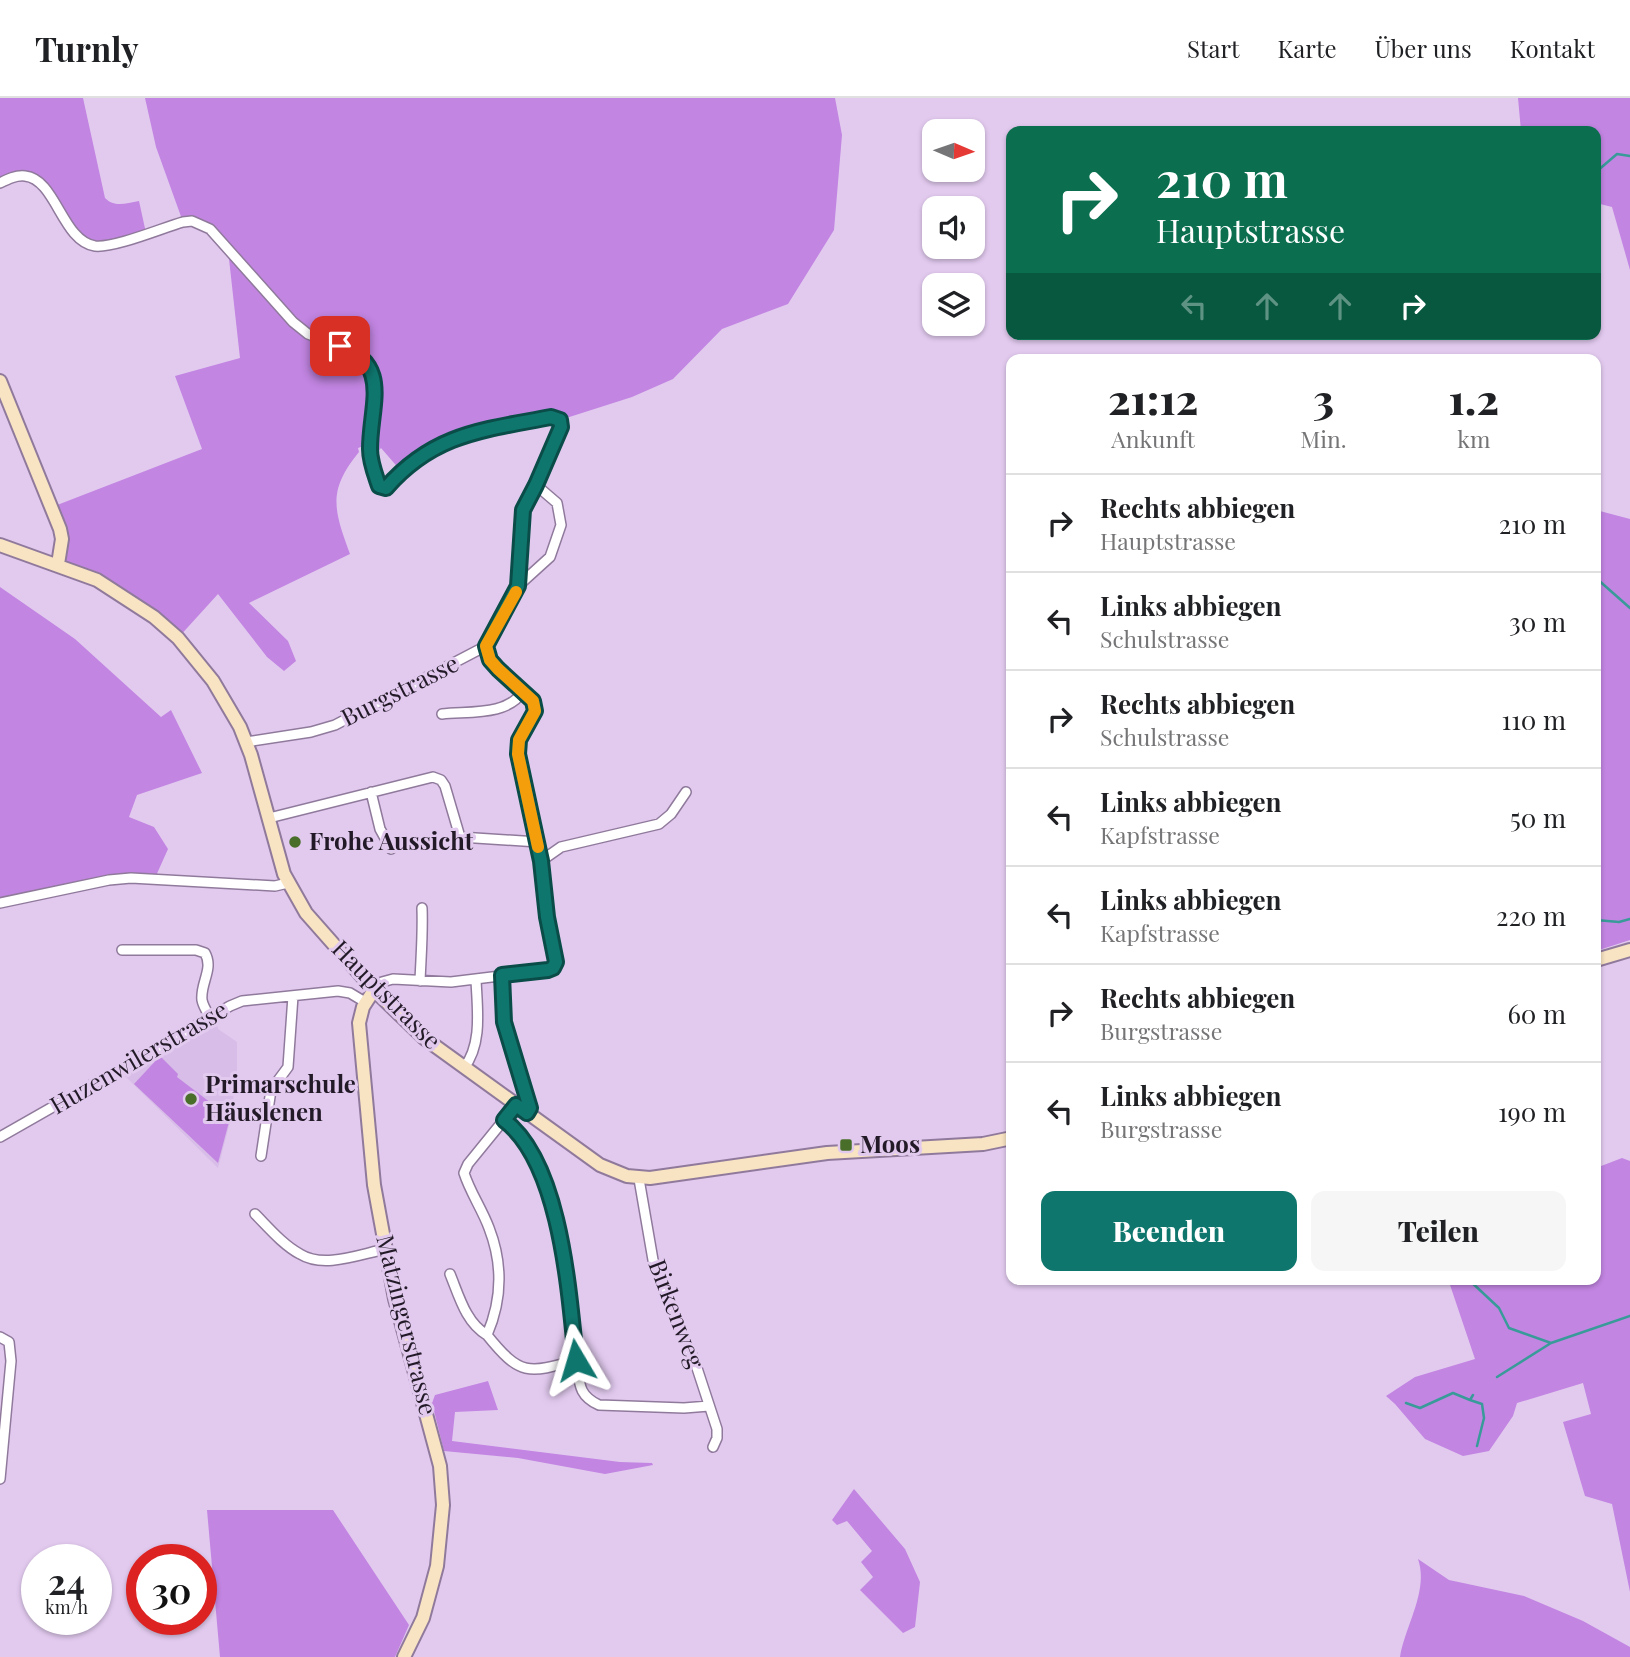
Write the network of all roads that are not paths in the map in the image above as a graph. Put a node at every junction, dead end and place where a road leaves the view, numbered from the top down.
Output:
1 (0, 183) edge
2 (0, 381) edge
3 (536, 485) junction
4 (0, 545) edge
5 (58, 564) junction
6 (518, 586) junction
7 (486, 646) junction
8 (523, 691) junction
9 (442, 714) dead end
10 (246, 742) junction
11 (371, 792) junction
12 (686, 792) dead end
13 (269, 818) junction
14 (538, 842) junction
15 (391, 849) dead end
16 (541, 861) junction
17 (288, 883) junction
18 (0, 903) edge
19 (422, 908) dead end
20 (122, 950) dead end
21 (1630, 950) edge
22 (1601, 959) edge
23 (502, 975) junction
24 (476, 979) junction
25 (420, 981) junction
26 (374, 990) junction
27 (293, 996) junction
28 (365, 1002) junction
29 (210, 1017) junction
30 (464, 1068) junction
31 (516, 1105) junction
32 (527, 1113) junction
33 (504, 1120) junction
34 (0, 1137) edge
35 (1006, 1139) edge
36 (261, 1156) dead end
37 (639, 1179) junction
38 (255, 1214) dead end
39 (386, 1249) junction
40 (450, 1274) dead end
41 (487, 1335) junction
42 (0, 1337) edge
43 (576, 1360) junction
44 (709, 1406) junction
45 (713, 1447) dead end
46 (0, 1479) edge
47 (404, 1657) edge

1 - 3 street, Burgstrasse
2 - 5 street
3 - 6 street, Burgstrasse
3 - 6 street
4 - 5 street, Hauptstrasse
5 - 10 street, Hauptstrasse
6 - 7 street, Burgstrasse
7 - 8 street
7 - 10 street, Burgstrasse
8 - 9 street
8 - 14 street
10 - 13 street, Hauptstrasse
11 - 13 street
11 - 14 street
11 - 15 street
12 - 16 street
13 - 17 street, Hauptstrasse
14 - 16 street
16 - 23 street
17 - 18 street
17 - 26 street, Hauptstrasse
19 - 25 street
20 - 29 street
21 - 22 street
23 - 24 street
23 - 32 street
24 - 25 street
24 - 30 street
25 - 26 street
26 - 28 street, Matzingerstrasse
26 - 30 street, Hauptstrasse
27 - 28 street, Huzenwilerstrasse
27 - 29 street, Huzenwilerstrasse
27 - 36 street
28 - 39 street, Matzingerstrasse
29 - 34 street, Huzenwilerstrasse
30 - 31 street, Hauptstrasse
31 - 32 street, Hauptstrasse
31 - 33 street
32 - 37 street, Hauptstrasse
33 - 41 street
33 - 43 street
35 - 37 street, Hauptstrasse
37 - 44 street, Birkenweg
38 - 39 street
39 - 47 street, Matzingerstrasse
40 - 41 street
41 - 43 street
42 - 46 street
43 - 44 street
44 - 45 street, Birkenweg

